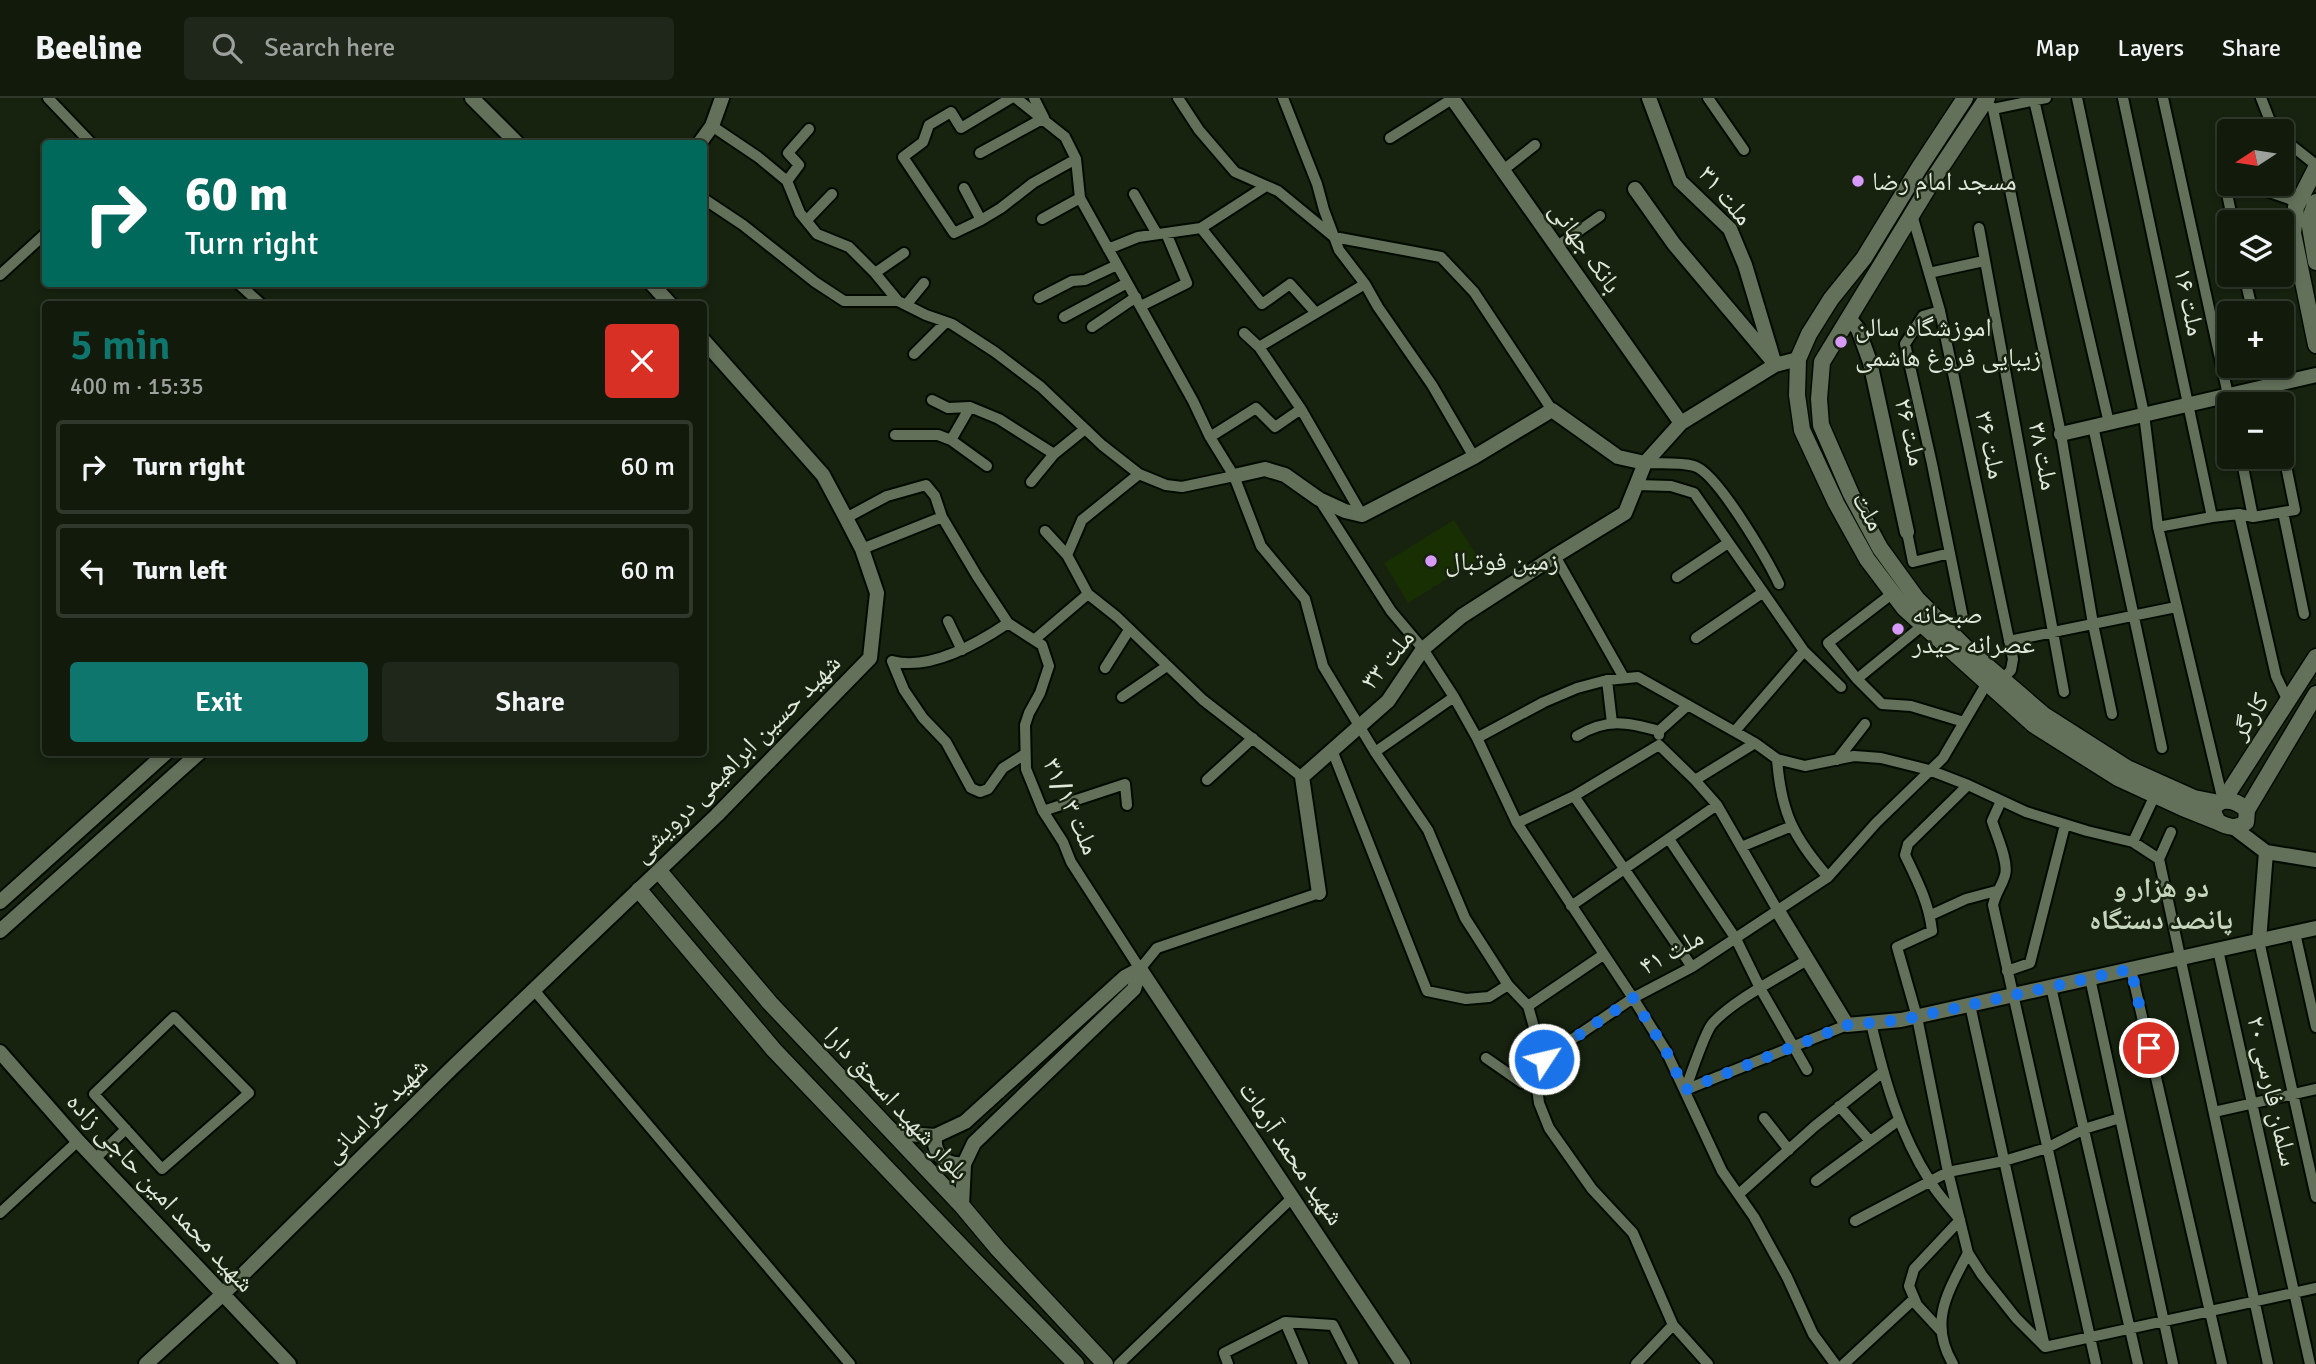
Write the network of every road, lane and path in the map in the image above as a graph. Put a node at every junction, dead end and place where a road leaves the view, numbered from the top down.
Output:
1 (48, 98) edge
2 (472, 98) edge
3 (722, 98) edge
4 (1011, 98) edge
5 (1016, 98) edge
6 (1034, 98) edge
7 (1178, 98) edge
8 (1283, 98) edge
9 (1452, 98) edge
10 (1649, 98) edge
11 (1708, 98) edge
12 (1965, 98) edge
13 (2046, 98) edge
14 (2077, 98) edge
15 (2123, 98) edge
16 (2163, 98) edge
17 (2261, 98) edge
18 (2034, 100) junction
19 (1986, 102) edge
20 (1044, 118) junction
21 (2269, 119) edge
22 (712, 126) junction
23 (809, 129) dead end
24 (1390, 138) dead end
25 (88, 140) edge
26 (513, 140) edge
27 (702, 140) edge
28 (1535, 145) dead end
29 (1744, 150) dead end
30 (2294, 151) edge
31 (980, 153) dead end
32 (1076, 159) junction
33 (1502, 171) junction
34 (2314, 173) edge
35 (787, 181) junction
36 (1266, 186) junction
37 (964, 188) dead end
38 (1635, 190) dead end
39 (832, 194) dead end
40 (1134, 194) dead end
41 (1080, 198) junction
42 (707, 201) edge
43 (2298, 202) junction
44 (2316, 202) edge
45 (2230, 210) edge
46 (1912, 215) junction
47 (1600, 216) dead end
48 (1042, 219) dead end
49 (807, 220) junction
50 (981, 220) junction
51 (1201, 228) junction
52 (1979, 228) dead end
53 (1162, 234) junction
54 (42, 237) edge
55 (1334, 237) junction
56 (1556, 247) junction
57 (1108, 249) junction
58 (904, 253) dead end
59 (1864, 258) junction
60 (1984, 261) junction
61 (2316, 262) edge
62 (1117, 265) junction
63 (1879, 270) junction
64 (875, 273) junction
65 (1929, 273) junction
66 (0, 275) edge
67 (925, 283) dead end
68 (1127, 283) junction
69 (1365, 284) junction
70 (242, 287) edge
71 (655, 287) edge
72 (1039, 298) dead end
73 (258, 301) edge
74 (667, 301) edge
75 (1138, 302) junction
76 (902, 303) junction
77 (1940, 311) junction
78 (1316, 313) junction
79 (1064, 317) dead end
80 (1849, 318) junction
81 (947, 322) junction
82 (1092, 327) dead end
83 (1244, 333) dead end
84 (707, 344) edge
85 (2316, 345) edge
86 (1259, 347) junction
87 (914, 354) dead end
88 (1798, 359) junction
89 (1775, 365) junction
90 (2316, 375) edge
91 (2267, 378) edge
92 (2269, 386) junction
93 (2227, 392) edge
94 (2252, 392) edge
95 (2270, 392) edge
96 (932, 400) dead end
97 (2217, 401) edge
98 (2189, 404) junction
99 (970, 407) junction
100 (1300, 409) junction
101 (1552, 410) junction
102 (2144, 414) junction
103 (2109, 423) junction
104 (1681, 424) junction
105 (2093, 426) junction
106 (1085, 429) junction
107 (2062, 434) junction
108 (895, 435) dead end
109 (1210, 436) junction
110 (951, 440) junction
111 (1054, 454) junction
112 (1474, 457) junction
113 (1645, 463) junction
114 (987, 466) dead end
115 (2243, 469) edge
116 (2287, 469) edge
117 (1139, 474) junction
118 (1234, 476) junction
119 (1031, 482) dead end
120 (1637, 485) junction
121 (1319, 499) junction
122 (2283, 512) junction
123 (2239, 514) junction
124 (1362, 515) junction
125 (942, 517) junction
126 (2212, 517) junction
127 (2253, 517) junction
128 (846, 518) junction
129 (2158, 527) junction
130 (1045, 531) dead end
131 (1907, 532) joint
132 (1728, 544) junction
133 (862, 549) junction
134 (1950, 553) junction
135 (1067, 555) junction
136 (1555, 556) junction
137 (1677, 577) dead end
138 (1779, 584) dead end
139 (1762, 593) junction
140 (1893, 593) junction
141 (1088, 594) junction
142 (2176, 607) junction
143 (2304, 614) dead end
144 (2134, 617) junction
145 (1963, 618) dead end
146 (948, 621) dead end
147 (1008, 623) junction
148 (2093, 624) junction
149 (1923, 625) junction
150 (1129, 630) junction
151 (2053, 630) junction
152 (1696, 638) dead end
153 (1034, 640) junction
154 (2009, 640) junction
155 (1423, 649) junction
156 (962, 650) junction
157 (1804, 651) junction
158 (2316, 656) edge
159 (1167, 666) junction
160 (1105, 668) dead end
161 (1623, 678) junction
162 (1857, 679) junction
163 (1607, 680) junction
164 (1995, 681) junction
165 (1841, 687) dead end
166 (2064, 692) dead end
167 (2316, 694) edge
168 (1454, 696) junction
169 (1122, 697) dead end
170 (2288, 701) junction
171 (1688, 705) junction
172 (2112, 714) dead end
173 (1964, 722) junction
174 (1612, 723) junction
175 (1865, 724) dead end
176 (1360, 726) junction
177 (1659, 731) junction
178 (1735, 731) junction
179 (1577, 737) dead end
180 (1253, 738) junction
181 (1477, 738) junction
182 (1755, 743) junction
183 (1659, 745) junction
184 (2162, 748) dead end
185 (1332, 750) junction
186 (1375, 752) junction
187 (1026, 754) junction
188 (163, 756) edge
189 (196, 756) edge
190 (1777, 759) junction
191 (1837, 760) junction
192 (1929, 770) junction
193 (1302, 777) junction
194 (1207, 780) dead end
195 (1695, 780) junction
196 (1968, 785) junction
197 (2155, 795) junction
198 (1574, 796) junction
199 (2001, 801) junction
200 (2220, 802) junction
201 (1717, 805) junction
202 (1127, 806) dead end
203 (2247, 810) junction
204 (1044, 811) junction
205 (1517, 823) junction
206 (2226, 824) junction
207 (2065, 825) junction
208 (1792, 826) junction
209 (2171, 832) dead end
210 (1669, 839) junction
211 (2133, 842) junction
212 (1741, 847) junction
213 (2266, 852) junction
214 (2159, 859) junction
215 (2316, 860) edge
216 (1625, 868) junction
217 (659, 871) junction
218 (1828, 877) junction
219 (639, 890) junction
220 (1996, 891) junction
221 (1319, 893) joint
222 (0, 902) edge
223 (1571, 906) junction
224 (1778, 911) junction
225 (1931, 915) junction
226 (2316, 928) edge
227 (0, 930) edge
228 (2295, 933) junction
229 (1736, 939) junction
230 (2259, 941) junction
231 (2218, 950) junction
232 (1603, 955) junction
233 (2180, 957) junction
234 (1808, 960) junction
235 (1692, 967) junction
236 (1140, 969) junction
237 (2131, 969) junction
238 (2007, 971) junction
239 (2090, 978) junction
240 (1508, 985) junction
241 (2051, 987) junction
242 (1760, 988) junction
243 (534, 990) junction
244 (2012, 996) junction
245 (1633, 998) junction
246 (1970, 1005) junction
247 (1528, 1006) junction
248 (1917, 1017) junction
249 (1871, 1023) junction
250 (1847, 1025) junction
251 (2316, 1027) edge
252 (1794, 1047) junction
253 (0, 1052) edge
254 (1486, 1058) dead end
255 (1544, 1059) junction
256 (1807, 1070) dead end
257 (1883, 1072) junction
258 (1536, 1081) junction
259 (1685, 1090) junction
260 (2316, 1090) edge
261 (2293, 1095) junction
262 (2252, 1104) junction
263 (1839, 1106) junction
264 (2214, 1112) junction
265 (1764, 1118) dead end
266 (2120, 1118) junction
267 (1899, 1120) junction
268 (126, 1129) junction
269 (2084, 1129) junction
270 (893, 1133) junction
271 (941, 1134) junction
272 (78, 1141) junction
273 (1870, 1141) junction
274 (2047, 1148) junction
275 (1789, 1150) junction
276 (95, 1159) junction
277 (965, 1161) junction
278 (2004, 1161) junction
279 (1948, 1172) junction
280 (1816, 1181) dead end
281 (1930, 1181) junction
282 (1738, 1194) junction
283 (1293, 1197) junction
284 (2316, 1197) edge
285 (962, 1206) junction
286 (0, 1213) edge
287 (1960, 1220) junction
288 (1855, 1221) dead end
289 (1968, 1253) junction
290 (2316, 1288) edge
291 (2294, 1292) junction
292 (223, 1294) junction
293 (1914, 1299) junction
294 (2254, 1301) junction
295 (2209, 1310) junction
296 (2163, 1320) junction
297 (1285, 1322) junction
298 (1673, 1325) junction
299 (2130, 1328) junction
300 (1941, 1331) junction
301 (2090, 1337) junction
302 (2045, 1347) junction
303 (146, 1364) edge
304 (289, 1364) edge
305 (850, 1364) edge
306 (1076, 1364) edge
307 (1105, 1364) edge
308 (1119, 1364) edge
309 (1228, 1364) edge
310 (1303, 1364) edge
311 (1353, 1364) edge
312 (1402, 1364) edge
313 (1636, 1364) edge
314 (1708, 1364) edge
315 (1835, 1364) edge
316 (1844, 1364) edge
317 (1953, 1364) edge
318 (2096, 1364) edge
319 (2138, 1364) edge
320 (2173, 1364) edge
321 (2221, 1364) edge
322 (2268, 1364) edge
323 (2310, 1364) edge

1 - 25 street
2 - 26 street
3 - 22 street
4 - 50 street
5 - 20 street
6 - 20 street
7 - 36 street
8 - 55 street
9 - 24 street
9 - 33 street, بانک جهانی
10 - 89 street, ملت ۳۱
11 - 29 street
12 - 59 main road, ملت
13 - 18 street
14 - 102 street
15 - 98 street, ملت ۱۶
16 - 93 street
17 - 21 street
18 - 19 street
18 - 103 street
19 - 46 main road, ملت
19 - 107 street
20 - 31 street
20 - 32 street
22 - 27 street
22 - 35 street
23 - 35 street
28 - 33 street
30 - 34 street
32 - 41 street
32 - 50 street
33 - 56 street, بانک جهانی
34 - 43 main road
35 - 49 street
36 - 51 street
36 - 55 street
37 - 50 street
38 - 89 street
39 - 49 street
40 - 53 street
41 - 48 street
41 - 57 street
42 - 76 street
43 - 45 street
43 - 85 main road
44 - 61 main road
46 - 63 main road, ملت
46 - 65 street, ملت ۳۶
47 - 56 street
49 - 64 street
51 - 53 street
51 - 78 street
52 - 60 street, ملت ۳۸
53 - 57 street
53 - 75 street
54 - 66 street
55 - 69 street
55 - 101 street
56 - 104 street, بانک جهانی
57 - 62 street
58 - 64 street
59 - 63 main road
59 - 88 main road, ملت
60 - 65 street
60 - 151 street, ملت ۳۸
62 - 68 street
62 - 72 street
63 - 80 main road, ملت
64 - 76 street
65 - 77 street, ملت ۳۶
67 - 76 street
68 - 75 street
68 - 79 street
69 - 78 street
69 - 112 street
70 - 73 street
71 - 74 street
75 - 82 street
75 - 109 street
76 - 81 street
77 - 134 street
77 - 154 street, ملت ۳۶
78 - 86 street
80 - 131 street, ملت ۲۶
80 - 164 main road, ملت
81 - 87 street
81 - 106 street
83 - 86 street
84 - 128 street, شهید حسین ابراهیمی درویشی
86 - 100 street
88 - 89 street, ملت ۳۳
88 - 140 main road, ملت
89 - 104 street, ملت ۳۳
90 - 92 street
91 - 92 street
92 - 94 street
92 - 95 street
96 - 99 street
97 - 98 street
98 - 102 street
98 - 126 street, ملت ۱۶
99 - 110 street
99 - 111 street
100 - 109 street
100 - 124 street
101 - 112 street
101 - 113 street
102 - 103 street
102 - 129 street
103 - 105 street
104 - 113 street, ملت ۳۳
105 - 107 street
105 - 144 street
106 - 111 street
106 - 117 street
107 - 148 street
108 - 110 street
109 - 118 street
110 - 114 street
111 - 119 street
112 - 124 street
113 - 120 street, ملت ۳۳
113 - 138 street
115 - 127 street
116 - 122 street
117 - 118 street
117 - 135 street
118 - 121 street
118 - 176 street
120 - 132 street
120 - 136 street, ملت ۳۳
121 - 124 street
121 - 155 street
122 - 127 street
122 - 143 street
123 - 126 street
123 - 127 street
123 - 170 street
125 - 128 street
125 - 133 street
125 - 147 street
126 - 129 street
128 - 133 street, شهید حسین ابراهیمی درویشی
129 - 142 street
130 - 135 street
131 - 134 street, ملت ۲۶
132 - 137 street
132 - 139 street
133 - 217 street, شهید حسین ابراهیمی درویشی
134 - 145 street
135 - 141 street
136 - 155 street, ملت ۳۳
136 - 161 street
139 - 152 street
139 - 157 street
140 - 149 main road, ملت
140 - 162 street
141 - 150 street
141 - 153 street
142 - 144 street
142 - 200 street
144 - 148 street
144 - 184 street
146 - 156 street
147 - 153 street
147 - 156 street
148 - 151 street
148 - 172 street
149 - 162 street
149 - 164 main road, ملت
150 - 159 street
150 - 160 street
151 - 154 street
151 - 166 street, ملت ۳۸
153 - 187 street, ملت ۳۱/۱۳
154 - 164 street, ملت ۳۶
155 - 168 street
155 - 176 street, ملت ۳۳
156 - 187 street
157 - 165 street
157 - 178 street
158 - 170 main road, کارگر
159 - 169 street
159 - 180 street
161 - 163 street
161 - 171 street
162 - 173 street
163 - 174 street
163 - 181 street
164 - 173 street, ملت ۴۱
164 - 197 main road, ملت
164 - 200 main road, ملت
167 - 203 main road, کارگر
168 - 181 street
168 - 186 street
170 - 200 main road, کارگر
171 - 177 street
171 - 178 street
173 - 192 street, ملت ۴۱
174 - 177 street
174 - 179 street
175 - 191 street
176 - 185 street, ملت ۳۳
176 - 186 street
177 - 183 street
178 - 182 street
180 - 193 street
180 - 194 street
181 - 205 street
182 - 190 street
182 - 195 street
183 - 195 street
183 - 198 street
185 - 193 street, ملت ۳۳
185 - 240 street
186 - 240 street
187 - 204 street, ملت ۳۱/۱۳
188 - 222 street
189 - 227 street
190 - 191 street
190 - 208 street
191 - 192 street
192 - 196 street
192 - 218 street, ملت ۴۱
193 - 221 street
195 - 201 street
196 - 199 street
196 - 225 street
197 - 206 main road, ملت
197 - 211 street
198 - 205 street
198 - 216 street
199 - 207 street
199 - 220 street
200 - 203 main road, ملت
200 - 206 main road
201 - 210 street
201 - 212 street
202 - 204 street
203 - 206 main road, کارگر
204 - 236 street, ملت ۳۱/۱۳
205 - 223 street
206 - 213 street
207 - 211 street
207 - 238 street
208 - 212 street
208 - 218 street
209 - 214 street
210 - 216 street
210 - 229 street
211 - 214 street
212 - 224 street
213 - 215 street
213 - 230 street
214 - 233 street
216 - 223 street
216 - 235 street
217 - 219 street, شهید حسین ابراهیمی درویشی
217 - 270 main road, بلوار شهید اسحق دارا
218 - 224 street, ملت ۴۱
219 - 243 street, شهید خراسانی
219 - 306 main road, بلوار شهید اسحق دارا
220 - 225 street
220 - 238 street
221 - 236 street
223 - 232 street
224 - 229 street, ملت ۴۱
224 - 234 street
225 - 248 street
226 - 228 street
228 - 230 street
228 - 251 street
229 - 235 street, ملت ۴۱
229 - 242 street
230 - 231 street
230 - 261 street
231 - 233 street
231 - 262 street, سلمان فارسی ۲۰
232 - 245 street
232 - 247 street
233 - 237 street
233 - 264 street
234 - 242 street
234 - 250 street
235 - 245 street, ملت ۴۱
236 - 271 street
236 - 277 street
236 - 283 street, شهید محمد آرمات
237 - 239 street
237 - 295 street
238 - 244 street
239 - 241 street
239 - 266 street
240 - 247 street
241 - 244 street
241 - 269 street
242 - 252 street
242 - 259 street
243 - 292 street, شهید خراسانی
243 - 305 street
244 - 246 street
244 - 274 street
245 - 255 street, ملت ۴۱
245 - 259 street
246 - 248 street
246 - 278 street
247 - 255 street
248 - 249 street
248 - 279 street
249 - 250 street
249 - 257 street
250 - 252 street
252 - 256 street
252 - 259 street
253 - 272 street, شهید محمد امین حاجی زاده
254 - 258 street
255 - 258 street
257 - 263 street
257 - 267 street
258 - 298 street
259 - 282 street
260 - 261 street
261 - 262 street
261 - 284 street
262 - 264 street
262 - 291 street, سلمان فارسی ۲۰
263 - 273 street
263 - 275 street
264 - 294 street
265 - 275 street
266 - 269 street
266 - 296 street
267 - 273 street
267 - 281 street
268 - 268 street
268 - 276 street
269 - 274 street
269 - 299 street
270 - 271 street
270 - 285 main road, بلوار شهید اسحق دارا
271 - 277 street
272 - 276 street, شهید محمد امین حاجی زاده
272 - 286 street
273 - 280 street
274 - 278 street
274 - 301 street
275 - 282 street
276 - 292 street, شهید محمد امین حاجی زاده
277 - 285 street
278 - 279 street
278 - 302 street
279 - 281 street
279 - 287 street
281 - 287 street
281 - 288 street
282 - 315 street
283 - 308 street
283 - 312 street, شهید محمد آرمات
285 - 307 main road, بلوار شهید اسحق دارا
287 - 289 street
287 - 293 street
289 - 300 street
289 - 302 street
290 - 291 street
291 - 294 street
291 - 323 street, سلمان فارسی ۲۰
292 - 303 street, شهید خراسانی
292 - 304 street, شهید محمد امین حاجی زاده
293 - 300 street
293 - 316 street
294 - 295 street
294 - 322 street
295 - 296 street
295 - 321 street
296 - 299 street
296 - 320 street
297 - 309 street
297 - 310 street
297 - 311 street
298 - 313 street
298 - 314 street
299 - 301 street
299 - 319 street
300 - 317 street
301 - 302 street
301 - 318 street

